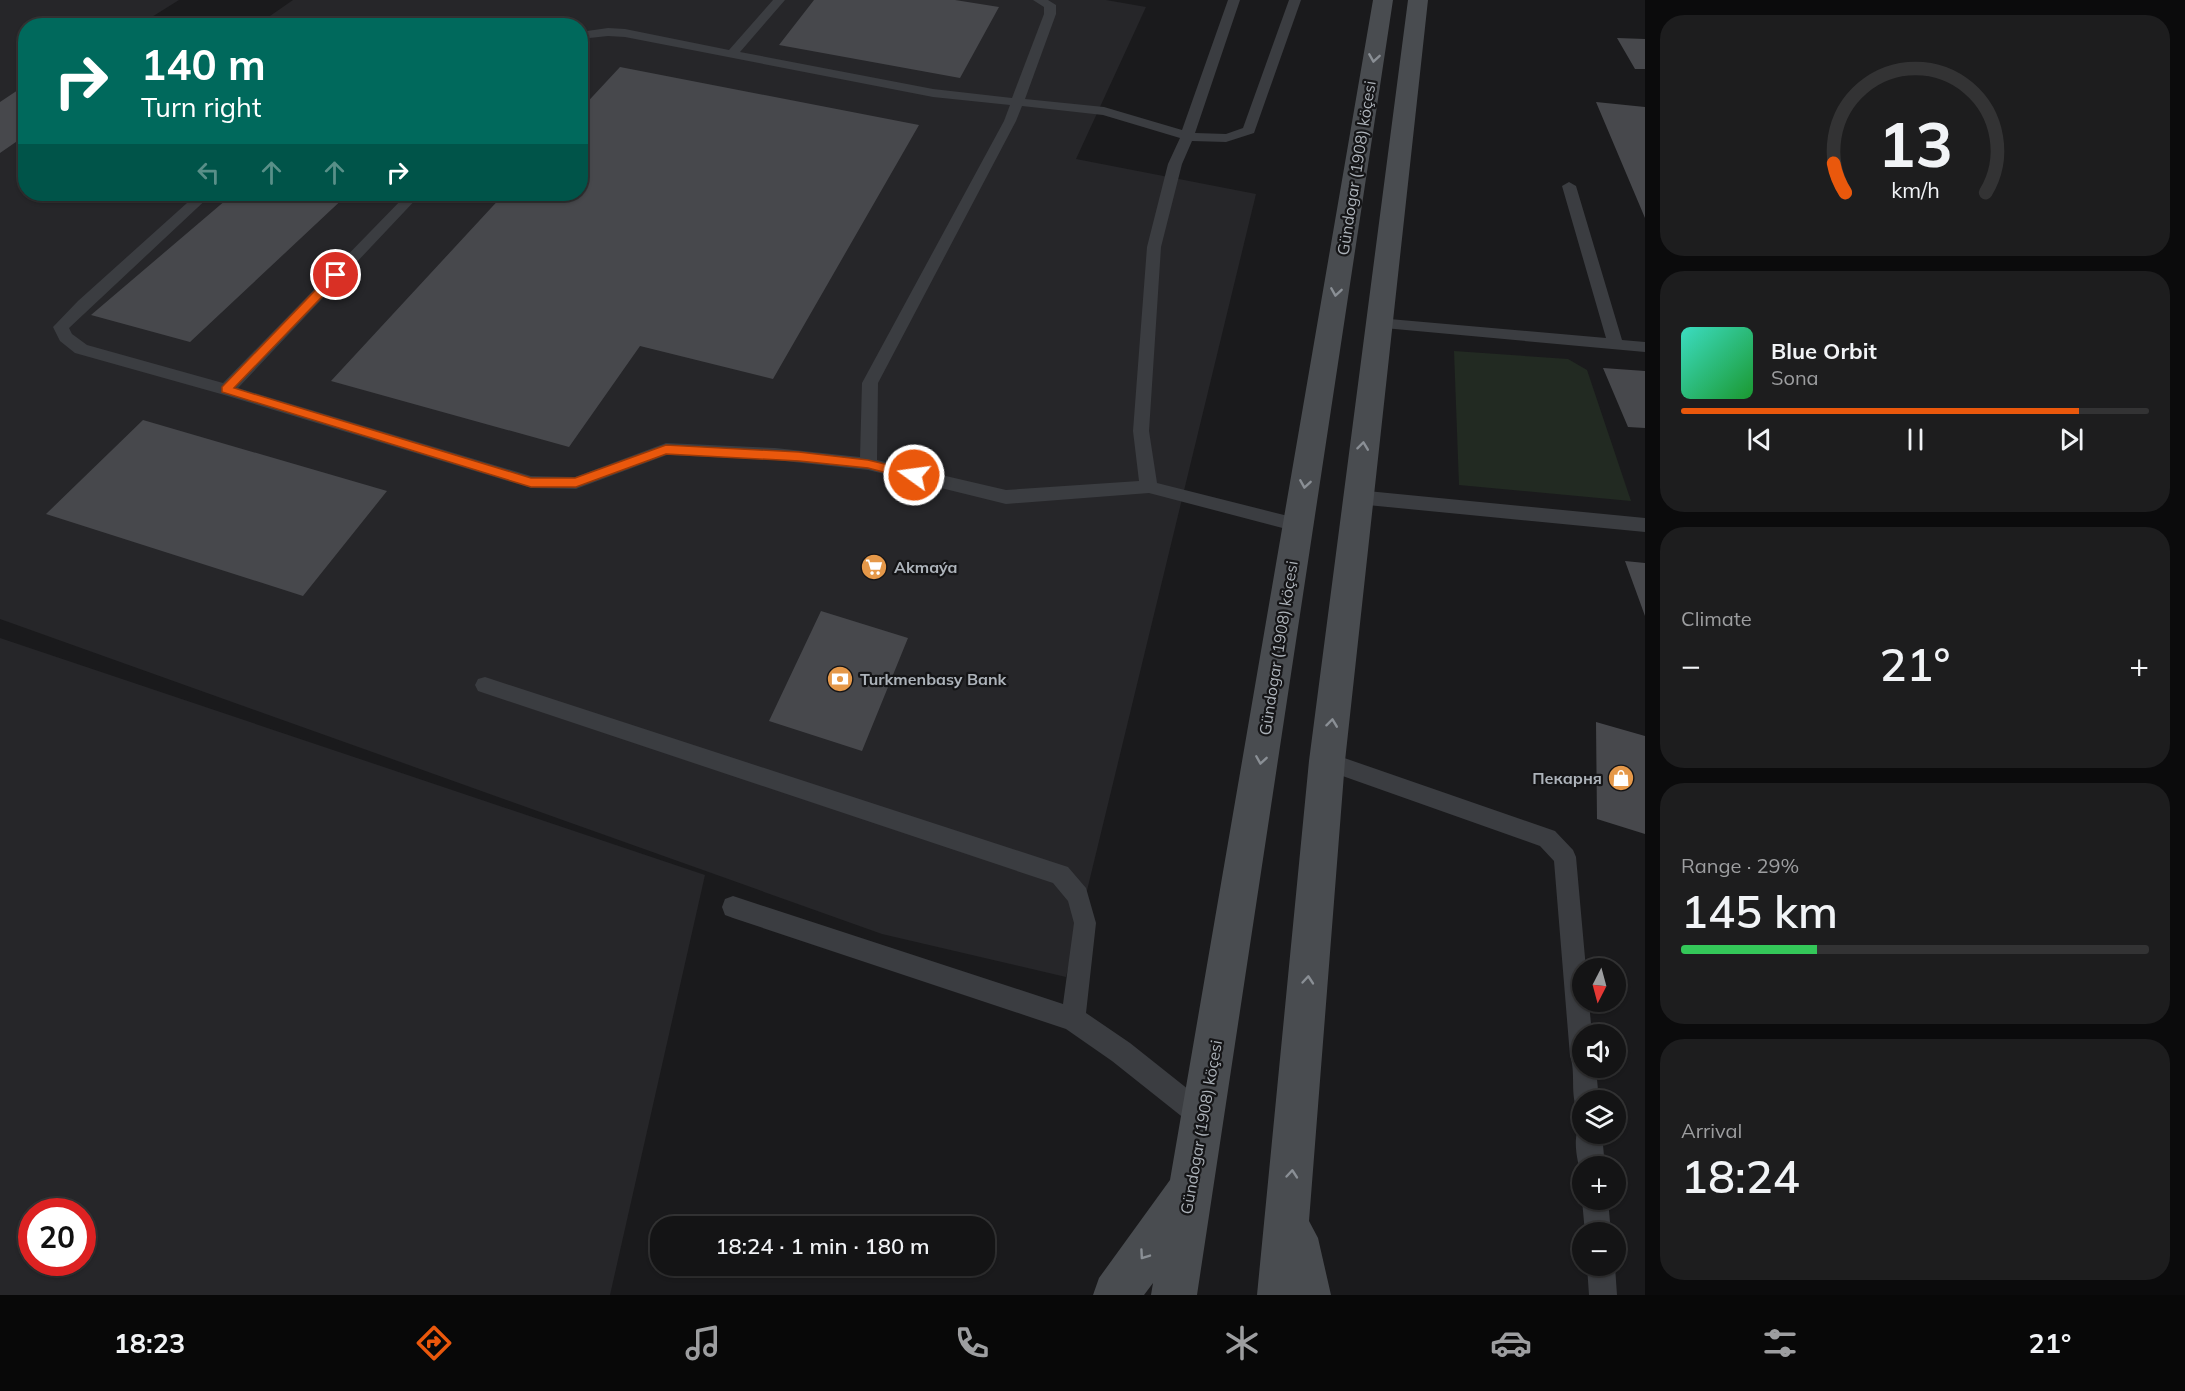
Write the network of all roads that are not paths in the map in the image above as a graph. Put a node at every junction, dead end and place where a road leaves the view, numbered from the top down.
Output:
1 (779, 0) edge
2 (1039, 0) edge
3 (1234, 0) edge
4 (1295, 0) edge
5 (1383, 0) edge
6 (1418, 0) edge
7 (588, 35) edge
8 (732, 54) junction
9 (1017, 100) junction
10 (1187, 136) junction
11 (1569, 186) dead end
12 (197, 201) edge
13 (407, 201) edge
14 (1378, 323) junction
15 (1616, 345) junction
16 (1645, 347) edge
17 (226, 390) junction
18 (868, 464) junction
19 (1149, 487) junction
20 (1357, 498) junction
21 (1298, 525) junction
22 (1645, 525) edge
23 (485, 685) dead end
24 (1327, 761) junction
25 (733, 907) dead end
26 (1073, 1019) junction
27 (1579, 1024) edge
28 (1204, 1118) junction
29 (1190, 1190) junction
30 (1289, 1210) junction
31 (1602, 1276) edge
32 (1116, 1295) edge
33 (1174, 1295) edge
34 (1280, 1295) edge
35 (1308, 1295) edge
36 (1603, 1295) edge

1 - 8 lane
2 - 9 lane
3 - 10 lane
4 - 10 lane
5 -> 21 main road, Gündogar (1908) köçesi
6 - 14 main road
7 - 8 lane
8 - 9 lane
9 - 10 lane
9 - 18 lane
10 - 19 lane
11 - 15 lane
12 - 17 lane
13 - 17 lane
14 - 15 lane
20 -> 14 main road
15 - 16 lane
17 - 18 lane
18 - 19 lane
19 - 21 lane
20 - 22 lane
24 -> 20 main road
21 -> 28 main road, Gündogar (1908) köçesi
23 - 26 lane
24 - 27 lane
30 -> 24 main road
25 - 26 lane
26 - 28 lane
28 - 29 main road, Gündogar (1908) köçesi
29 -> 32 main road
29 - 33 main road, Gündogar (1908) köçesi
30 - 34 main road
30 - 35 main road
31 - 36 lane

